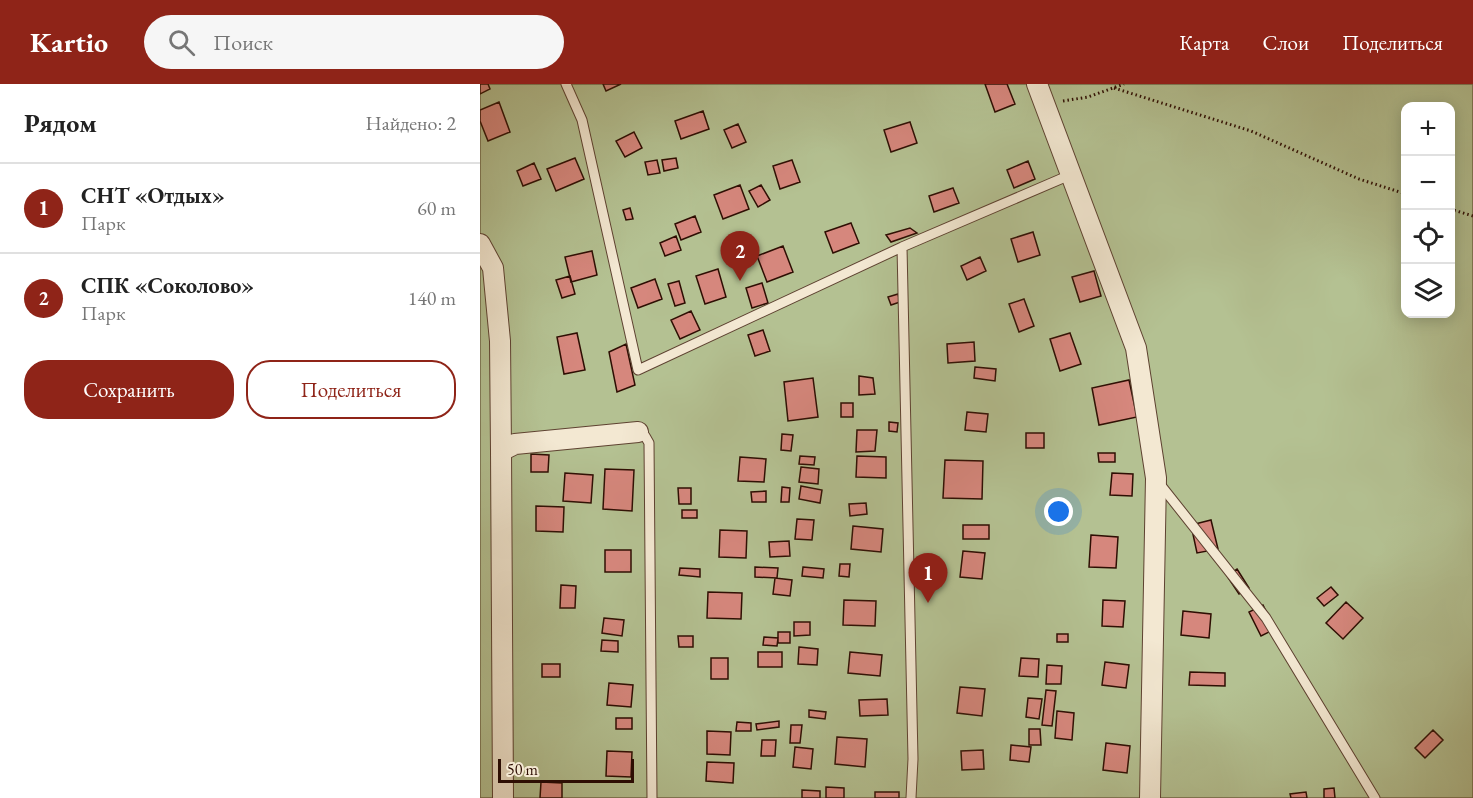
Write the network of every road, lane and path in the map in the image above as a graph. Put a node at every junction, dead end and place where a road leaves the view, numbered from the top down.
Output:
1 (566, 84) edge
2 (1036, 84) edge
3 (1124, 84) edge
4 (1114, 88) junction
5 (1044, 104) junction
6 (1070, 175) junction
7 (1401, 192) edge
8 (1453, 210) edge
9 (1473, 216) edge
10 (480, 244) edge
11 (902, 247) junction
12 (638, 432) joint
13 (501, 460) junction
14 (1156, 478) junction
15 (503, 798) edge
16 (652, 798) edge
17 (911, 798) edge
18 (1150, 798) edge
19 (1375, 798) edge

1 - 11 lane
2 - 5 street
3 - 4 path
4 - 5 path
4 - 7 path
5 - 6 street
6 - 11 lane
6 - 14 street
8 - 9 path
10 - 13 street
11 - 17 lane
12 - 13 street
12 - 16 lane
13 - 15 street
14 - 18 street
14 - 19 lane

